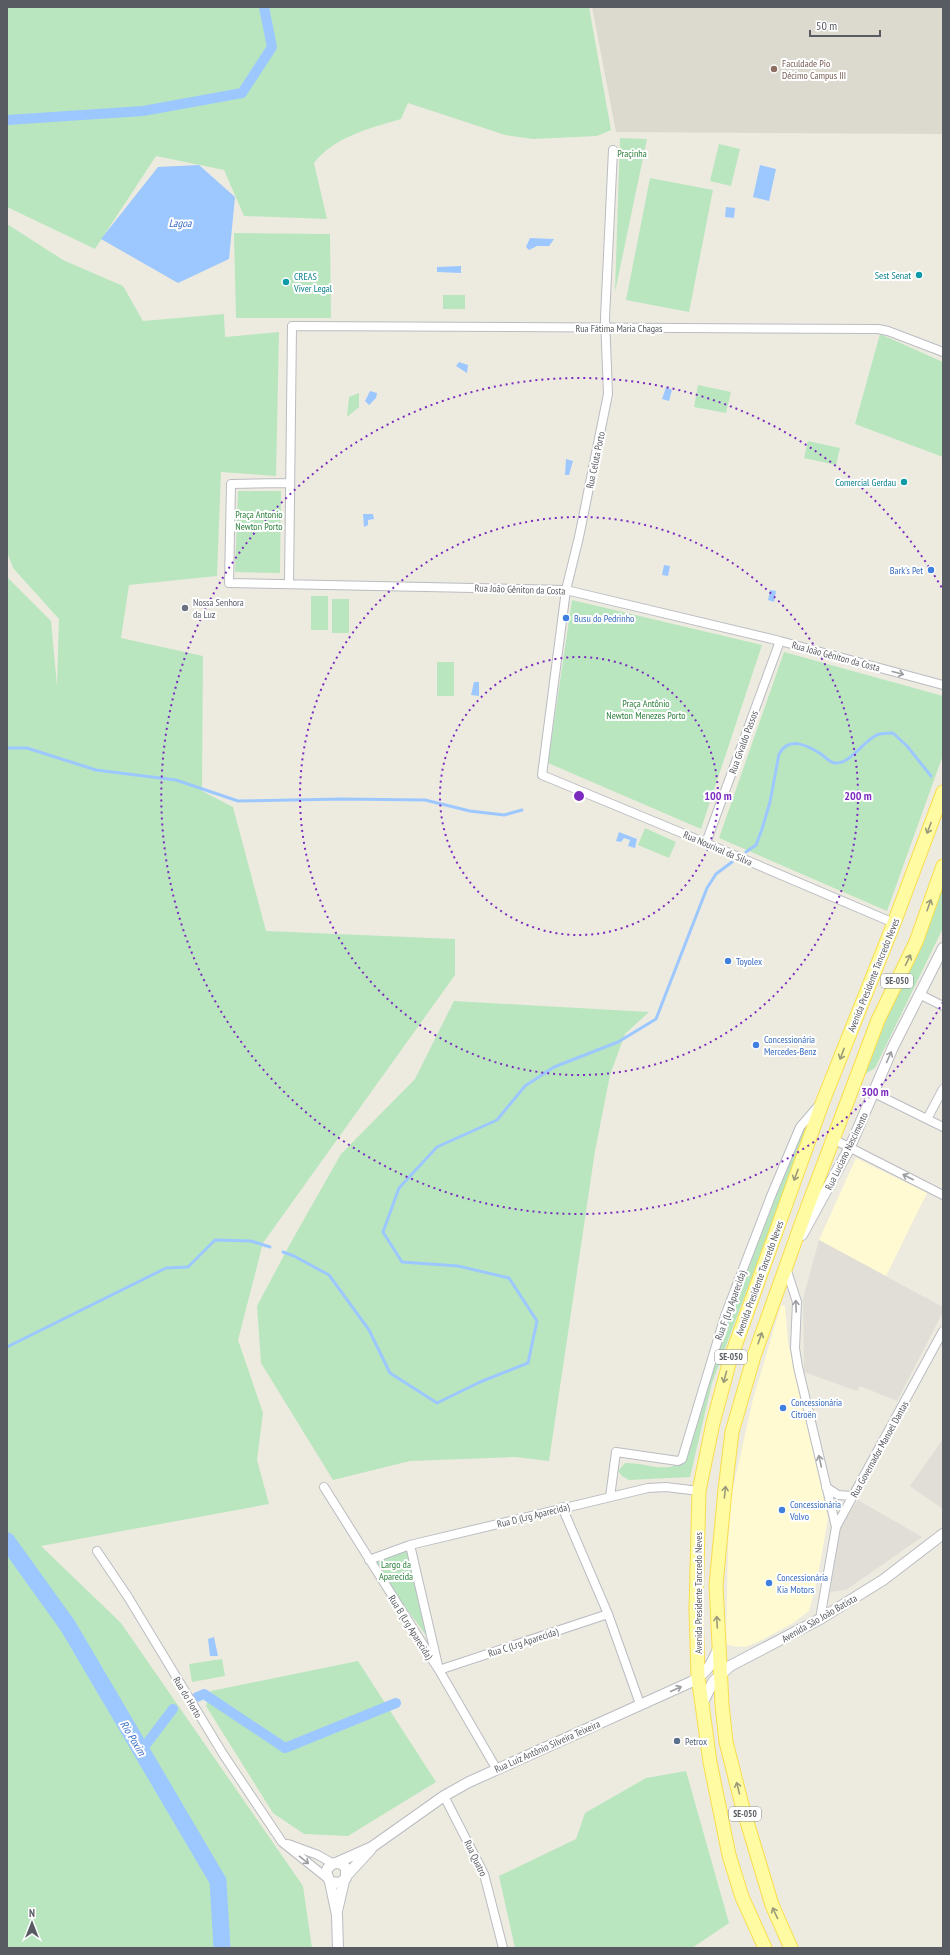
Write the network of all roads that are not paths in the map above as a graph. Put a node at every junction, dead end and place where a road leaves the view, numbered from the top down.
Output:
1 (613, 150) dead end
2 (605, 328) junction
3 (943, 352) edge
4 (289, 483) junction
5 (289, 584) junction
6 (566, 590) junction
7 (780, 641) junction
8 (943, 686) edge
9 (542, 775) joint
10 (943, 792) edge
11 (706, 842) junction
12 (943, 866) edge
13 (894, 923) junction
14 (943, 948) edge
15 (919, 994) junction
16 (943, 1006) edge
17 (943, 1089) edge
18 (874, 1093) junction
19 (823, 1101) junction
20 (927, 1119) junction
21 (943, 1127) edge
22 (833, 1138) junction
23 (850, 1147) junction
24 (943, 1194) edge
25 (785, 1266) junction
26 (943, 1331) edge
27 (324, 1487) dead end
28 (826, 1487) junction
29 (699, 1491) junction
30 (852, 1496) junction
31 (610, 1497) junction
32 (562, 1507) junction
33 (836, 1526) junction
34 (943, 1534) edge
35 (410, 1545) junction
36 (97, 1551) dead end
37 (369, 1560) junction
38 (608, 1614) junction
39 (820, 1619) junction
40 (718, 1649) junction
41 (439, 1670) junction
42 (719, 1674) junction
43 (698, 1677) junction
44 (640, 1704) junction
45 (702, 1704) junction
46 (496, 1768) junction
47 (444, 1796) junction
48 (282, 1842) junction
49 (372, 1847) junction
50 (335, 1863) junction
51 (346, 1877) junction
52 (329, 1880) junction
53 (337, 1915) junction
54 (338, 1948) edge
55 (503, 1948) edge
56 (765, 1948) edge
57 (792, 1948) edge

1 - 2 street, Rua Celuta Porto
2 - 3 street, Rua Fátima Maria Chagas
2 - 4 street, Rua Fátima Maria Chagas
2 - 6 street, Rua Celuta Porto
4 - 5 street
4 - 5 street, Rua João Gêniton da Costa
5 - 6 street, Rua João Gêniton da Costa
6 - 7 street, Rua João Gêniton da Costa
6 - 9 street, Rua Celuta Porto
7 -> 8 street, Rua João Gêniton da Costa
7 - 11 street, Rua Givaldo Passos
9 - 11 street, Rua Nourival da Silva
10 -> 13 main road, Avenida Presidente Tancredo Neves / SE-050
11 - 13 street, Rua Nourival da Silva
22 -> 12 main road, Avenida Presidente Tancredo Neves / SE-050
13 -> 19 main road, Avenida Presidente Tancredo Neves / SE-050
14 - 15 street, Rua Luciano Nascimento
15 - 16 street
18 -> 15 street, Rua Luciano Nascimento
17 - 20 street
18 - 20 street
18 - 23 street, Rua Luciano Nascimento
19 -> 29 main road, Avenida Presidente Tancredo Neves / SE-050
19 - 31 street, Rua F (Lrg Aparecida)
20 - 21 street
22 - 23 street
22 - 25 main road, Avenida Presidente Tancredo Neves / SE-050
24 -> 23 street
23 - 25 street, Rua Luciano Nascimento
28 -> 25 street
40 -> 25 main road, Avenida Presidente Tancredo Neves / SE-050
26 - 30 street, Rua Governador Manoel Dantas
27 - 37 street, Rua B (Lrg Aparecida)
28 - 30 street
28 - 33 street
29 - 31 street, Rua D (Lrg Aparecida)
29 - 43 main road, Avenida Presidente Tancredo Neves / SE-050
30 - 33 street, Rua Governador Manoel Dantas
31 - 32 street, Rua D (Lrg Aparecida)
32 - 35 street, Rua D (Lrg Aparecida)
32 - 38 street
33 - 39 street, Rua Governador Manoel Dantas
34 - 39 street, Avenida São João Batista
35 - 37 street, Rua D (Lrg Aparecida)
35 - 41 street
36 - 48 street, Rua do Horto
37 - 41 street, Rua B (Lrg Aparecida)
38 - 41 street, Rua C (Lrg Aparecida)
38 - 44 street
39 - 42 street, Avenida São João Batista
40 - 42 main road, Avenida Presidente Tancredo Neves / SE-050
40 - 43 street, Rua Luiz Antônio Silveira Teixeira
41 - 46 street, Rua B (Lrg Aparecida)
42 - 45 street, Avenida São João Batista
57 -> 42 main road, Avenida Presidente Tancredo Neves / SE-050
44 -> 43 street, Rua Luiz Antônio Silveira Teixeira
43 - 45 main road, Avenida Presidente Tancredo Neves / SE-050
44 - 46 street, Rua Luiz Antônio Silveira Teixeira
45 - 56 main road, Avenida Presidente Tancredo Neves / SE-050
46 - 47 street, Rua Luiz Antônio Silveira Teixeira
47 - 49 street, Rua Luiz Antônio Silveira Teixeira
47 - 55 street, Rua Quatro
48 - 50 street
48 -> 52 street, Rua do Horto
49 - 50 street
49 - 51 street
50 - 51 street
50 - 52 street
51 - 52 street
51 - 53 street
52 - 53 street
53 - 54 street

